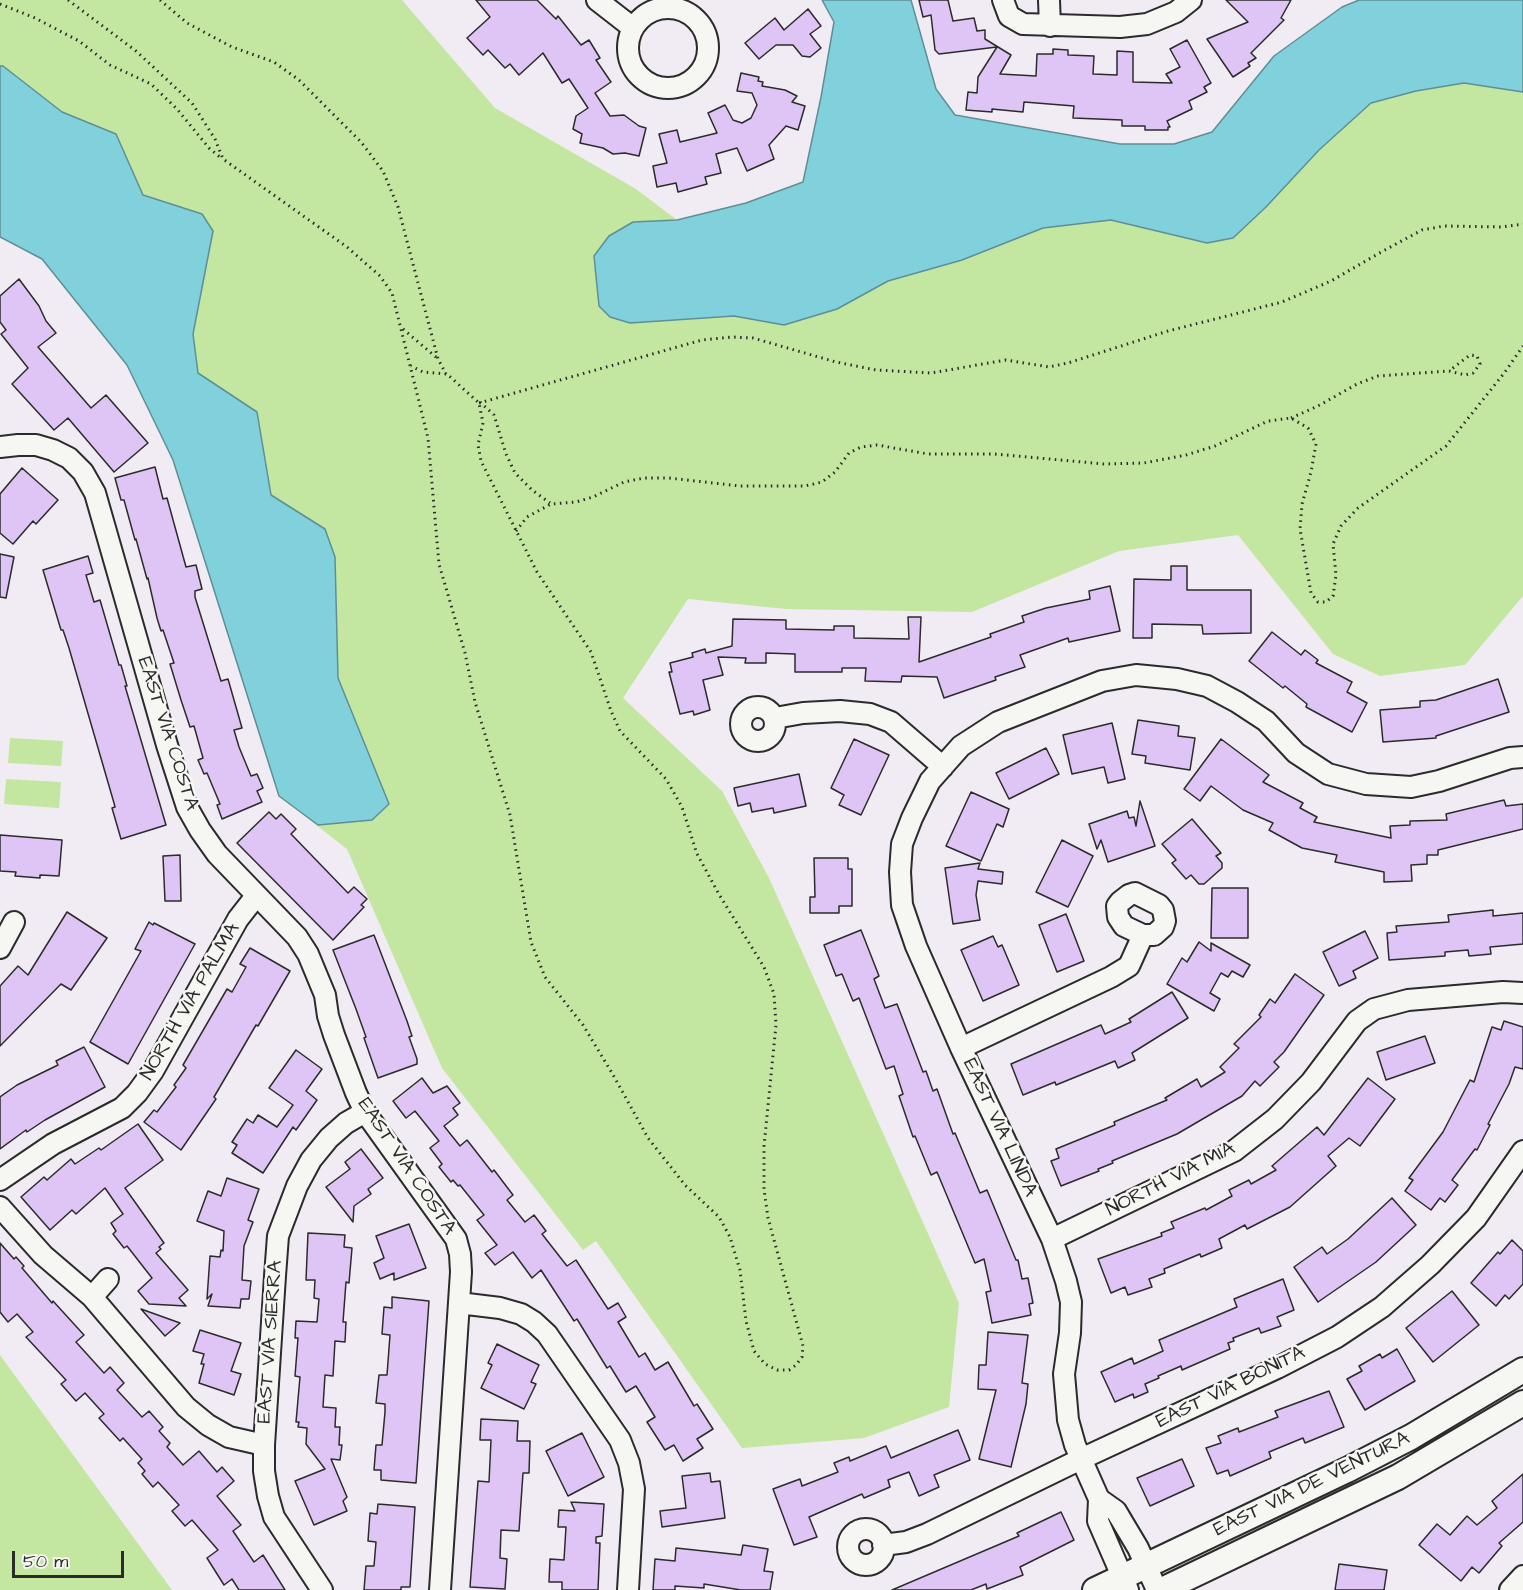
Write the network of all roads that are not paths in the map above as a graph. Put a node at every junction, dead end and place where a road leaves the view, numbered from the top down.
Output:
1 (597, 0) edge
2 (1002, 0) edge
3 (1049, 0) edge
4 (1191, 0) edge
5 (1050, 26) junction
6 (633, 28) junction
7 (0, 447) edge
8 (775, 718) dead end
9 (1523, 757) edge
10 (943, 766) junction
11 (256, 896) junction
12 (14, 922) dead end
13 (1143, 935) dead end
14 (0, 948) edge
15 (1523, 993) edge
16 (961, 1048) junction
17 (365, 1112) junction
18 (1523, 1151) edge
19 (0, 1180) edge
20 (0, 1207) edge
21 (1052, 1239) junction
22 (108, 1279) dead end
23 (93, 1296) junction
24 (459, 1304) junction
25 (1523, 1370) edge
26 (1523, 1403) edge
27 (264, 1445) junction
28 (1081, 1459) junction
29 (1099, 1499) junction
30 (883, 1545) dead end
31 (1147, 1566) junction
32 (1523, 1576) edge
33 (1125, 1584) edge
34 (322, 1590) edge
35 (440, 1590) edge
36 (628, 1590) edge
37 (1095, 1590) edge
38 (1157, 1590) edge
39 (1162, 1590) edge
40 (1510, 1590) edge

1 - 6 street
2 - 5 street
3 - 5 street
4 - 5 street
6 - 6 street
7 - 11 street, EAST VIA COSTA
8 - 10 street
9 - 10 street, EAST VIA LINDA
10 - 16 street, EAST VIA LINDA
11 - 17 street, EAST VIA COSTA
11 - 19 street, NORTH VIA PALMA
12 - 14 street
13 - 16 street
15 - 21 street, NORTH VIA MIA
16 - 21 street, EAST VIA LINDA
17 - 24 street, EAST VIA COSTA
17 - 27 street, EAST VIA SIERRA
18 - 28 street, EAST VIA BONITA
20 - 23 street
21 - 28 street, EAST VIA LINDA
22 - 23 street
23 - 27 street
24 - 35 street, EAST VIA COSTA
24 - 36 street
25 - 31 main road, EAST VIA DE VENTURA
26 - 39 main road, EAST VIA DE VENTURA
27 - 34 street, EAST VIA SIERRA
28 - 29 street, EAST VIA LINDA
28 - 30 street, EAST VIA BONITA
29 - 31 street, EAST VIA LINDA
29 - 33 street, EAST VIA LINDA
31 - 33 main road, EAST VIA DE VENTURA
31 - 38 street, EAST VIA LINDA
32 - 40 street
33 - 37 main road, EAST VIA DE VENTURA

